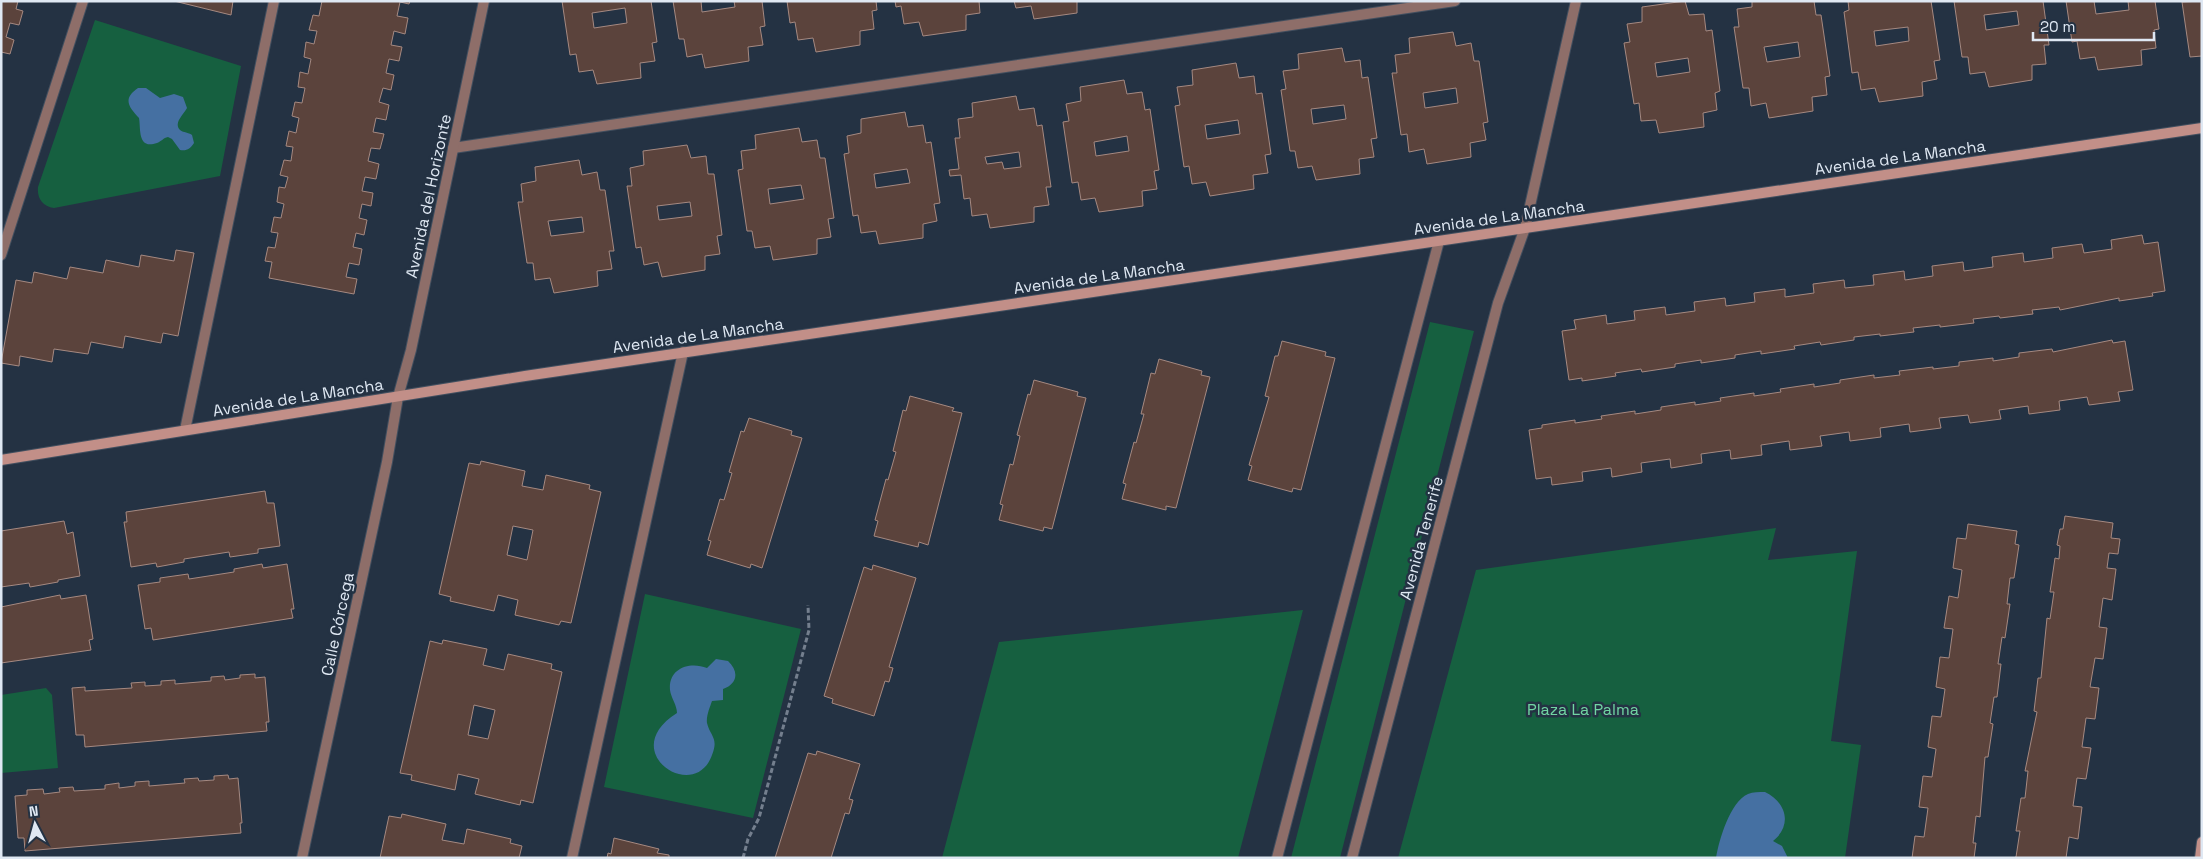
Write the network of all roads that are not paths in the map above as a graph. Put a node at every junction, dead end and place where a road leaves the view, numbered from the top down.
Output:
1 (83, 1) edge
2 (274, 1) edge
3 (484, 1) edge
4 (1455, 1) edge
5 (1576, 1) edge
6 (2202, 128) edge
7 (453, 148) junction
8 (1525, 228) junction
9 (1439, 241) junction
10 (1, 255) edge
11 (683, 352) junction
12 (398, 397) junction
13 (185, 430) junction
14 (1, 460) edge
15 (2202, 842) edge
16 (302, 858) edge
17 (572, 858) edge
18 (1277, 858) edge
19 (1352, 858) edge
20 (2200, 858) edge

1 - 10 street
2 - 13 street
3 - 7 street, Avenida del Horizonte
4 - 7 street
5 - 8 street, Avenida Tenerife
6 - 8 main road, Avenida de La Mancha
7 - 12 street, Avenida del Horizonte
8 - 9 main road, Avenida de La Mancha
8 - 19 street, Avenida Tenerife
9 - 11 main road, Avenida de La Mancha
9 - 18 street
11 - 12 main road, Avenida de La Mancha
11 - 17 street
12 - 13 main road, Avenida de La Mancha
12 - 16 street, Calle Córcega
13 - 14 main road, Avenida de La Mancha
15 - 20 main road

